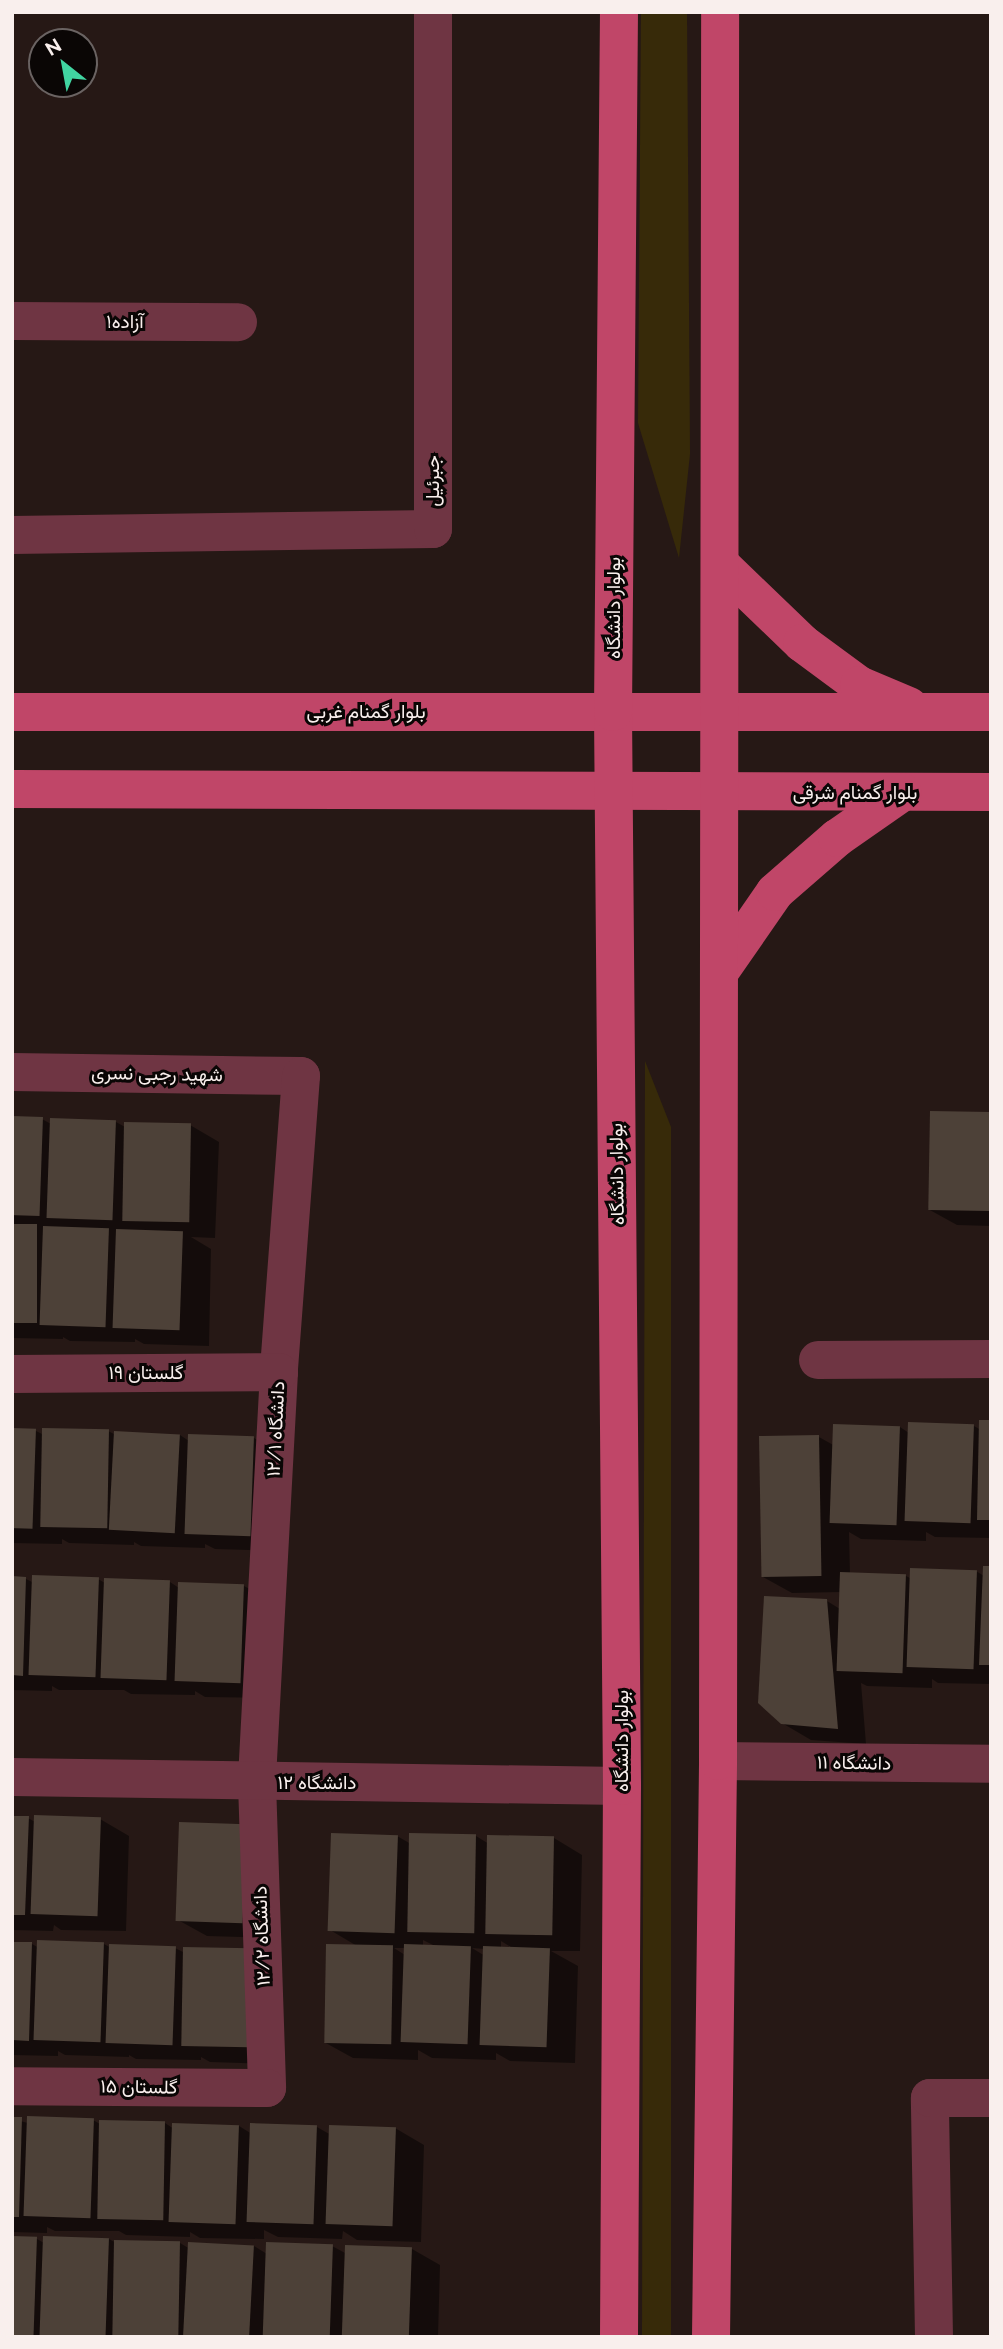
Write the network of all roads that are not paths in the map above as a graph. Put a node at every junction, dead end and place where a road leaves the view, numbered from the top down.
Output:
1 (433, 12) edge
2 (619, 12) edge
3 (720, 12) edge
4 (12, 321) edge
5 (238, 322) dead end
6 (12, 535) edge
7 (720, 564) junction
8 (12, 712) edge
9 (613, 712) junction
10 (924, 712) junction
11 (991, 712) edge
12 (719, 713) junction
13 (12, 789) edge
14 (614, 791) junction
15 (991, 792) edge
16 (719, 793) junction
17 (903, 793) junction
18 (719, 973) junction
19 (12, 1072) edge
20 (301, 1076) joint
21 (991, 1359) edge
22 (818, 1360) dead end
23 (279, 1372) junction
24 (12, 1374) edge
25 (718, 1761) junction
26 (991, 1764) edge
27 (12, 1777) edge
28 (257, 1783) junction
29 (622, 1786) junction
30 (12, 2085) edge
31 (267, 2088) joint
32 (991, 2098) edge
33 (619, 2337) edge
34 (711, 2337) edge
35 (934, 2337) edge

1 - 6 street, جبرئیل
2 - 9 main road, بولوار دانشگاه
3 - 7 main road
4 - 5 street, آزاده۱
7 - 10 main road
7 - 12 main road
8 - 9 main road, بلوار گمنام غربی
9 - 12 main road, بلوار گمنام غربی
9 - 14 main road, بولوار دانشگاه
10 - 11 main road
10 - 12 main road
12 - 16 main road
13 - 14 main road
14 - 16 main road
14 - 29 main road, بولوار دانشگاه
15 - 17 main road, بلوار گمنام شرقی
16 - 17 main road, بلوار گمنام شرقی
16 - 18 main road
17 - 18 main road
18 - 25 main road
19 - 20 street, شهید رجبی نسری
20 - 23 street, دانشگاه ۱۲/۱
21 - 22 street
23 - 24 street, گلستان ۱۹
23 - 28 street, دانشگاه ۱۲/۱
25 - 26 street, دانشگاه ۱۱
25 - 34 main road
27 - 28 street, دانشگاه ۱۲
28 - 29 street, دانشگاه ۱۲
28 - 31 street, دانشگاه ۱۲/۲
29 - 33 main road, بولوار دانشگاه
30 - 31 street, گلستان ۱۵
32 - 35 street

